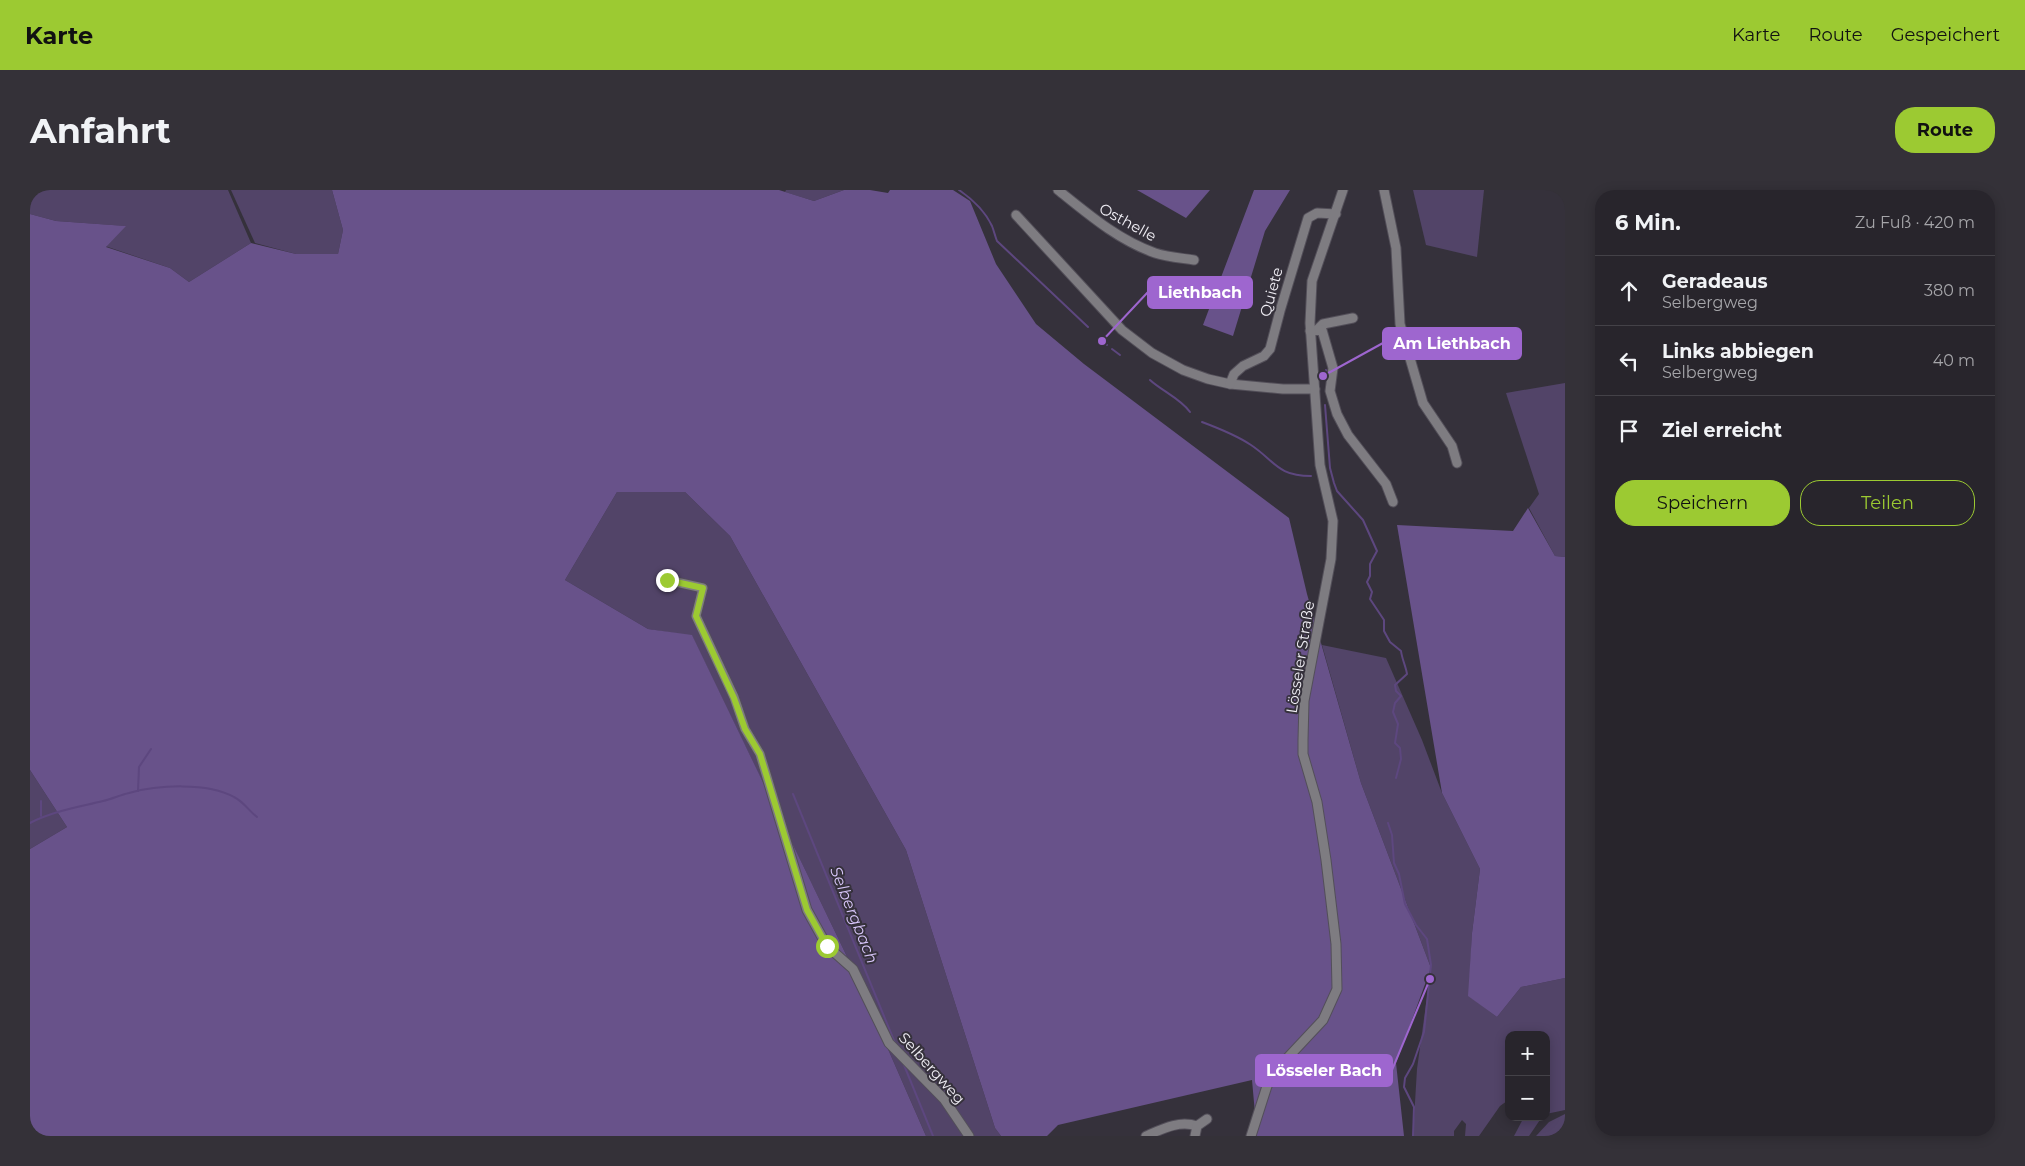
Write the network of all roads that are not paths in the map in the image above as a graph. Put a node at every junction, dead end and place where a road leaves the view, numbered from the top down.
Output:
1 (1058, 190) edge
2 (1343, 190) edge
3 (1384, 190) edge
4 (1336, 214) junction
5 (1016, 216) dead end
6 (1194, 260) dead end
7 (1354, 318) dead end
8 (1314, 330) junction
9 (1230, 384) junction
10 (1315, 389) junction
11 (1457, 463) dead end
12 (1393, 502) dead end
13 (667, 580) dead end
14 (1207, 1119) dead end
15 (1196, 1131) edge
16 (968, 1136) edge
17 (1146, 1136) edge
18 (1251, 1136) edge

1 - 6 street, Osthelle
2 - 4 street, Lösseler Straße
3 - 11 street
4 - 8 street, Lösseler Straße
4 - 9 street, Quiete
5 - 9 street
7 - 8 street
8 - 10 street, Lösseler Straße
8 - 12 street
9 - 10 street
10 - 18 street, Lösseler Straße
13 - 16 street, Selbergweg
14 - 15 street
15 - 17 street

